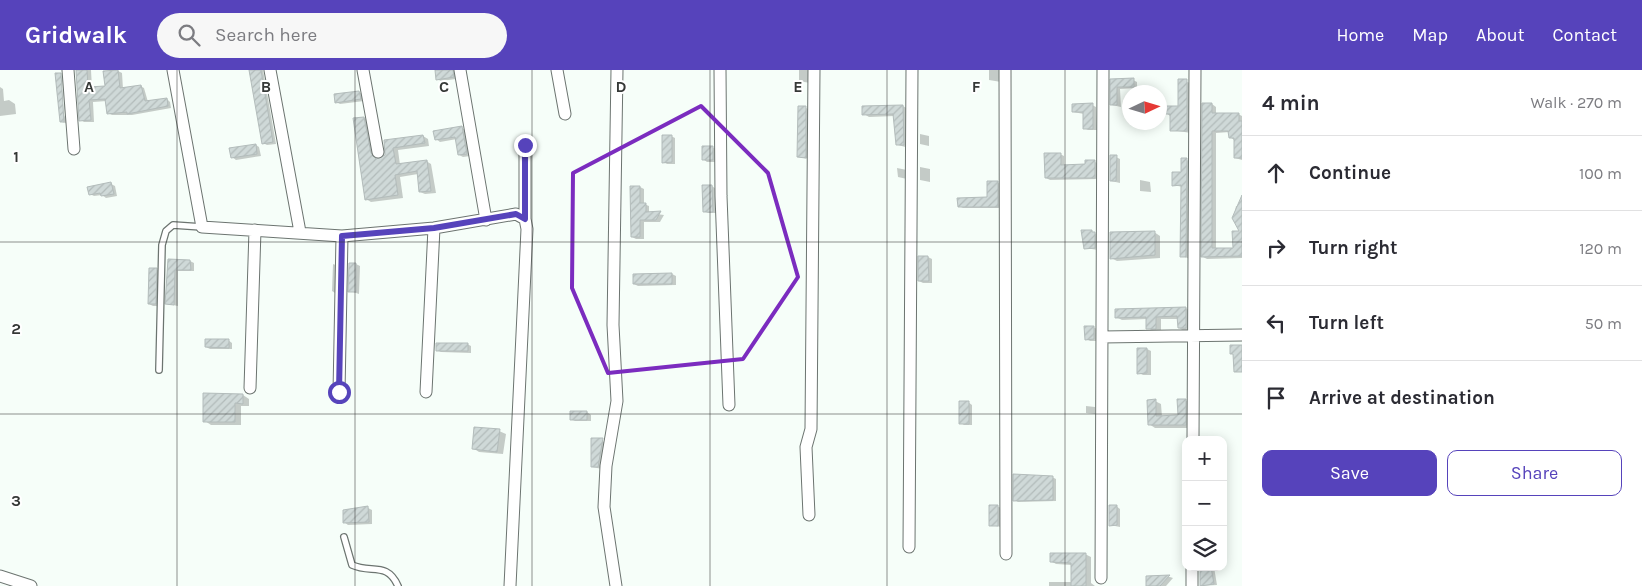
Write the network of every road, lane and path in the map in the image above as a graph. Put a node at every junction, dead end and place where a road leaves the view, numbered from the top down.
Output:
1 (68, 70) edge
2 (173, 70) edge
3 (270, 70) edge
4 (363, 70) edge
5 (460, 70) edge
6 (557, 70) edge
7 (617, 70) edge
8 (720, 70) edge
9 (814, 70) edge
10 (912, 70) edge
11 (1005, 70) edge
12 (1103, 70) edge
13 (1195, 70) edge
14 (565, 114) dead end
15 (525, 145) dead end
16 (74, 148) dead end
17 (378, 152) dead end
18 (525, 219) junction
19 (486, 220) junction
20 (202, 227) junction
21 (434, 228) junction
22 (255, 230) junction
23 (300, 232) junction
24 (342, 236) junction
25 (1194, 335) junction
26 (1242, 335) edge
27 (1102, 336) junction
28 (159, 370) dead end
29 (250, 388) dead end
30 (339, 392) dead end
31 (426, 392) dead end
32 (729, 405) dead end
33 (1193, 436) edge
34 (809, 515) dead end
35 (344, 537) dead end
36 (909, 547) dead end
37 (1006, 554) dead end
38 (1192, 571) edge
39 (0, 576) edge
40 (1101, 578) dead end
41 (31, 586) edge
42 (398, 586) edge
43 (510, 586) edge
44 (616, 586) edge
45 (1192, 586) edge

1 - 16 street
2 - 20 street
3 - 23 street
4 - 17 street
5 - 19 street
6 - 14 street
7 - 44 street
8 - 32 street
9 - 34 street
10 - 36 street
11 - 37 street
12 - 27 street
13 - 25 street
15 - 18 street
18 - 19 street
18 - 43 street
19 - 21 street
20 - 22 street
20 - 28 lane
21 - 24 street
21 - 31 street
22 - 23 street
22 - 29 street
23 - 24 street
24 - 30 street
25 - 26 street
25 - 27 street
25 - 33 street
27 - 40 street
35 - 42 lane
38 - 45 street
39 - 41 street

